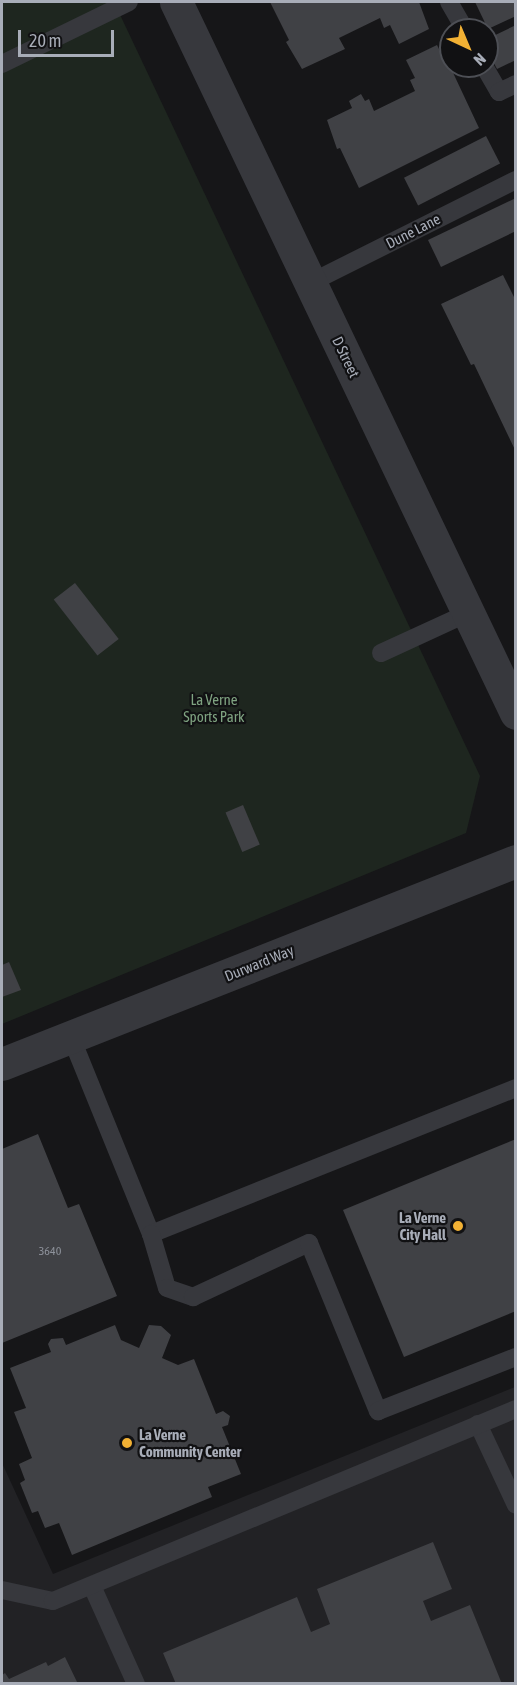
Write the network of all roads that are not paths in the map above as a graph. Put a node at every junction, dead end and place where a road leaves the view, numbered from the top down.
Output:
1 (129, 2) edge
2 (176, 2) edge
3 (449, 2) edge
4 (458, 18) edge
5 (2, 64) edge
6 (491, 78) edge
7 (516, 84) edge
8 (516, 180) edge
9 (310, 283) junction
10 (468, 613) junction
11 (381, 653) dead end
12 (516, 712) edge
13 (516, 861) edge
14 (71, 1037) junction
15 (2, 1064) edge
16 (516, 1088) edge
17 (151, 1234) junction
18 (516, 1357) edge
19 (516, 1409) edge
20 (478, 1424) junction
21 (516, 1505) edge
22 (92, 1586) junction
23 (2, 1590) edge
24 (136, 1683) edge

1 - 5 lane
2 - 9 street, D Street
3 - 4 lane
6 - 7 lane
8 - 9 lane, Dune Lane
9 - 10 street, D Street
10 - 11 lane
10 - 12 street, D Street
13 - 14 street, Durward Way
14 - 15 street, Durward Way
14 - 17 lane
16 - 17 lane
17 - 18 lane
19 - 20 lane
20 - 21 lane
20 - 22 lane
22 - 23 lane
22 - 24 lane

